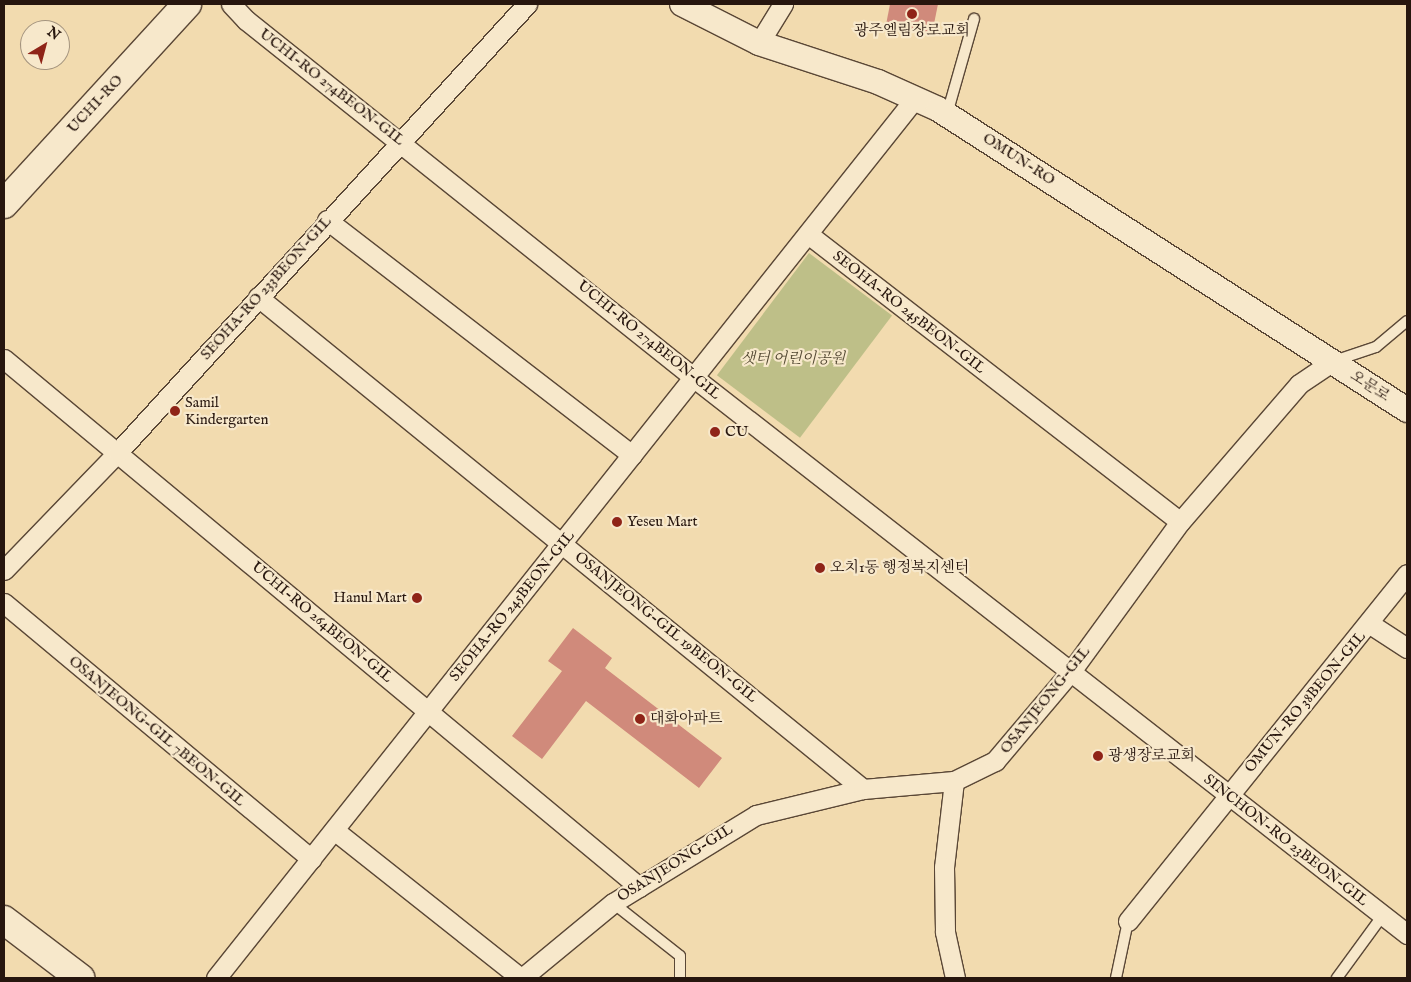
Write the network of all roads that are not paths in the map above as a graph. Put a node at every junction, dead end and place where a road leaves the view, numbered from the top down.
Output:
1 (187, 4) edge
2 (230, 4) edge
3 (527, 4) edge
4 (682, 4) edge
5 (783, 4) edge
6 (974, 19) dead end
7 (759, 42) junction
8 (916, 98) junction
9 (947, 114) junction
10 (401, 141) junction
11 (4, 204) edge
12 (327, 220) junction
13 (808, 234) junction
14 (258, 297) junction
15 (1407, 322) edge
16 (4, 359) edge
17 (1333, 361) junction
18 (694, 377) junction
19 (1407, 410) edge
20 (118, 452) junction
21 (632, 456) junction
22 (1180, 522) junction
23 (562, 543) junction
24 (4, 570) edge
25 (1407, 574) edge
26 (4, 603) edge
27 (1370, 624) junction
28 (1407, 648) edge
29 (1072, 670) junction
30 (429, 711) junction
31 (954, 781) junction
32 (863, 789) junction
33 (1228, 796) junction
34 (334, 830) junction
35 (311, 860) junction
36 (639, 887) junction
37 (613, 903) junction
38 (1383, 915) junction
39 (4, 920) edge
40 (1128, 921) joint
41 (1407, 934) edge
42 (80, 978) edge
43 (216, 978) edge
44 (522, 978) edge
45 (680, 978) edge
46 (955, 978) edge
47 (1116, 978) edge
48 (1337, 978) edge

1 - 11 main road, UCHI-RO
2 - 10 street, UCHI-RO 274BEON-GIL
3 - 10 street, SEOHA-RO 233BEON-GIL
4 - 7 street, OMUN-RO
5 - 7 street
6 - 9 lane
7 - 8 street, OMUN-RO
8 - 9 street, OMUN-RO
8 - 13 street, SEOHA-RO 245BEON-GIL
9 - 17 street, OMUN-RO
10 - 12 street, SEOHA-RO 233BEON-GIL
10 - 18 street, UCHI-RO 274BEON-GIL
12 - 14 street, SEOHA-RO 233BEON-GIL
12 - 21 street
13 - 18 street, SEOHA-RO 245BEON-GIL
13 - 22 street, SEOHA-RO 245BEON-GIL
14 - 20 street, SEOHA-RO 233BEON-GIL
14 - 23 street, OSANJEONG-GIL 19BEON-GIL
15 - 17 lane
16 - 20 street, UCHI-RO 264BEON-GIL
17 - 19 street, 오문로
17 - 22 street, OSANJEONG-GIL
18 - 21 street, SEOHA-RO 245BEON-GIL
18 - 29 street, UCHI-RO 274BEON-GIL
20 - 24 street, SEOHA-RO 233BEON-GIL
20 - 30 street, UCHI-RO 264BEON-GIL
21 - 23 street, SEOHA-RO 245BEON-GIL
22 - 29 street, OSANJEONG-GIL
23 - 30 street, SEOHA-RO 245BEON-GIL
23 - 32 street, OSANJEONG-GIL 19BEON-GIL
25 - 27 street, OMUN-RO 38BEON-GIL
26 - 35 street, OSANJEONG-GIL 7BEON-GIL
27 - 28 street, OMUN-RO 38BEON-GIL
27 - 33 street, OMUN-RO 38BEON-GIL
29 - 31 street, OSANJEONG-GIL
29 - 33 street, SINCHON-RO 23BEON-GIL
30 - 34 street, SEOHA-RO 245BEON-GIL
30 - 36 street, UCHI-RO 264BEON-GIL
31 - 32 street, OSANJEONG-GIL
31 - 46 street
32 - 36 street, OSANJEONG-GIL
33 - 38 street, SINCHON-RO 23BEON-GIL
33 - 40 street, OMUN-RO 38BEON-GIL
34 - 35 street, SEOHA-RO 245BEON-GIL
34 - 44 street
35 - 43 street, SEOHA-RO 245BEON-GIL
36 - 37 street, OSANJEONG-GIL
37 - 44 street, OSANJEONG-GIL
37 - 45 lane, OSANJEONG-GIL
38 - 41 street, SINCHON-RO 23BEON-GIL
38 - 48 lane
39 - 42 main road
40 - 47 lane

